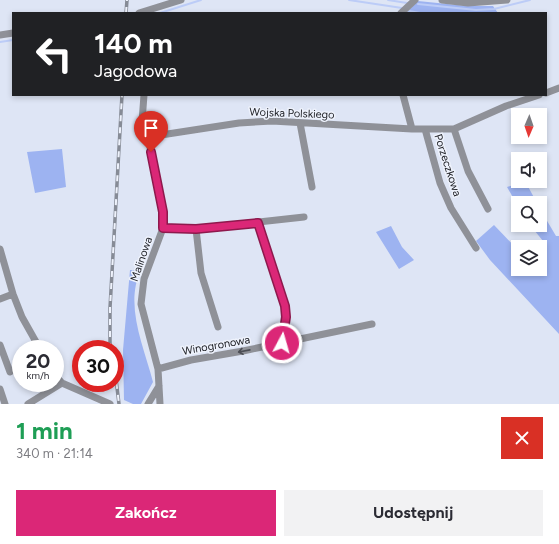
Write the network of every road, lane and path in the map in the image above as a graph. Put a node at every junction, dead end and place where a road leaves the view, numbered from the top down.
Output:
1 (181, 0) edge
2 (415, 0) edge
3 (442, 0) edge
4 (507, 0) edge
5 (144, 12) edge
6 (402, 12) edge
7 (12, 34) edge
8 (0, 35) edge
9 (559, 88) edge
10 (547, 93) edge
11 (144, 96) edge
12 (403, 96) edge
13 (536, 96) edge
14 (300, 123) junction
15 (412, 129) junction
16 (425, 129) junction
17 (454, 129) junction
18 (148, 137) junction
19 (312, 187) dead end
20 (488, 209) dead end
21 (304, 217) dead end
22 (258, 223) junction
23 (163, 228) junction
24 (196, 229) junction
25 (476, 248) dead end
26 (0, 249) edge
27 (13, 294) junction
28 (0, 299) edge
29 (372, 324) dead end
30 (218, 327) dead end
31 (35, 340) edge
32 (282, 343) junction
33 (0, 345) edge
34 (158, 368) junction
35 (10, 372) dead end
36 (64, 384) edge
37 (159, 386) junction
38 (0, 389) edge
39 (47, 392) edge
40 (5, 404) edge
41 (28, 404) edge
42 (110, 404) edge
43 (148, 404) edge
44 (160, 404) edge

1 - 5 street
2 - 6 street
3 - 4 street
7 - 8 street
9 - 10 street
11 - 18 street, Malinowa
12 - 15 street
13 - 17 street, Wojska Polskiego
14 - 15 street, Wojska Polskiego
14 - 18 street, Wojska Polskiego
14 - 19 street
15 - 16 street, Wojska Polskiego
16 - 17 street, Wojska Polskiego
16 - 25 street, Porzeczkowa
17 - 20 street
18 - 23 street, Malinowa
21 - 22 street
22 - 24 street
22 - 32 street
23 - 24 street
23 - 34 street, Malinowa
24 - 30 street
26 - 27 street
27 - 28 street
27 - 31 street
29 - 32 street, Winogronowa
32 -> 34 street, Winogronowa
33 - 35 street
34 - 37 street, Malinowa
36 - 42 street
37 - 43 street
37 - 44 street, Malinowa
38 - 40 street
39 - 41 street

